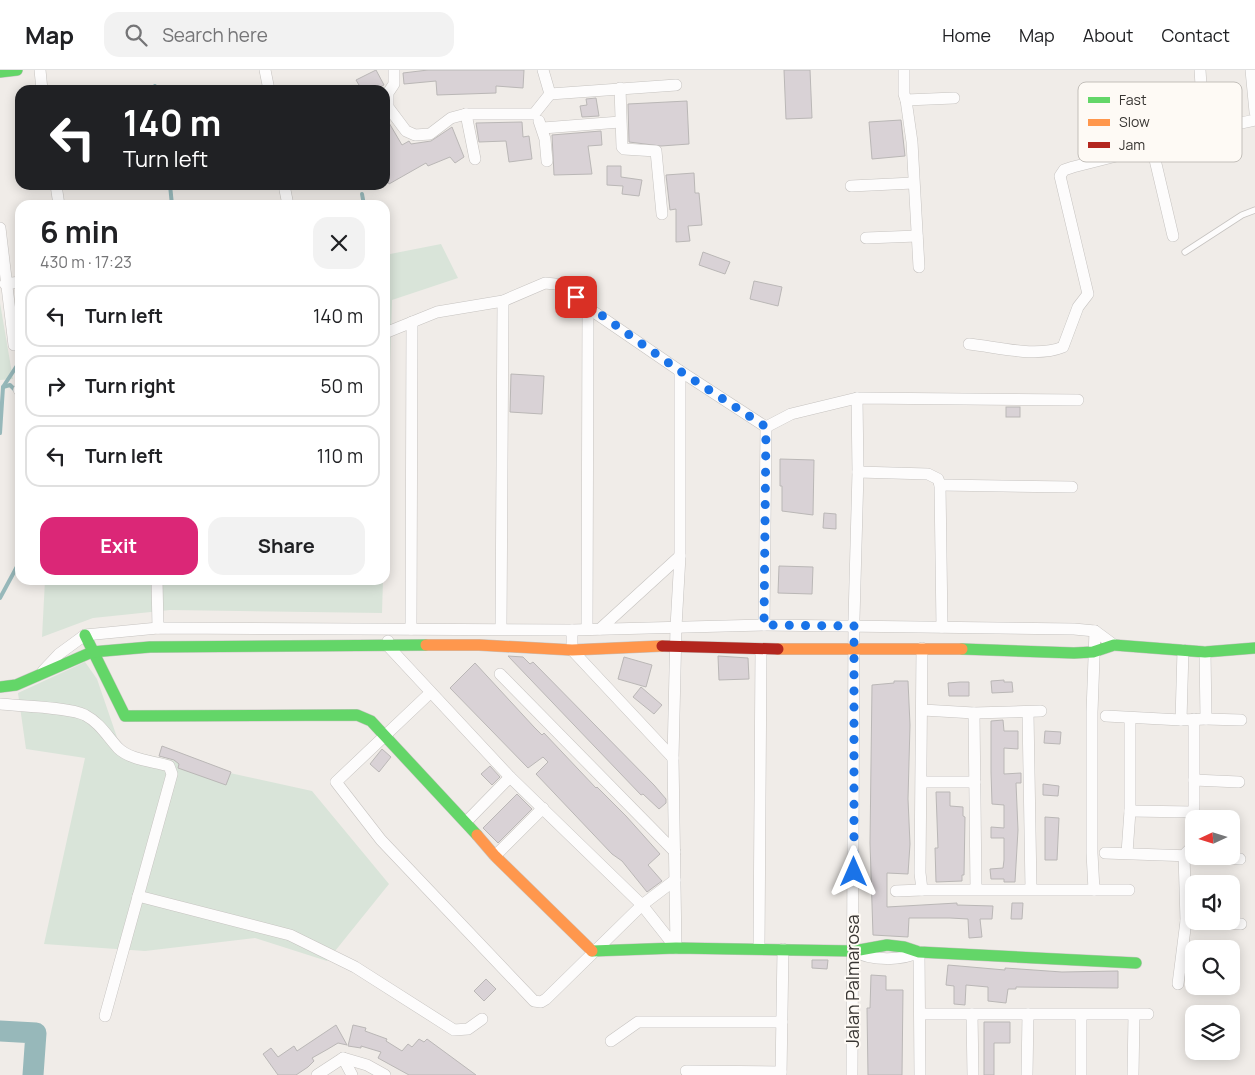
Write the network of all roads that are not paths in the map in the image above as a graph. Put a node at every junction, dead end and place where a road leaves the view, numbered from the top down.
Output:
1 (17, 70) edge
2 (40, 70) edge
3 (266, 70) edge
4 (394, 70) edge
5 (543, 70) edge
6 (904, 70) edge
7 (1251, 70) edge
8 (0, 72) edge
9 (42, 85) edge
10 (268, 85) edge
11 (676, 85) dead end
12 (620, 88) junction
13 (390, 90) edge
14 (550, 94) junction
15 (954, 98) dead end
16 (906, 100) junction
17 (390, 107) edge
18 (1255, 112) edge
19 (466, 114) junction
20 (534, 114) junction
21 (1255, 120) edge
22 (620, 122) junction
23 (1242, 123) edge
24 (543, 128) junction
25 (475, 159) dead end
26 (547, 161) dead end
27 (1096, 162) edge
28 (1156, 162) edge
29 (913, 183) junction
30 (850, 186) dead end
31 (1255, 210) edge
32 (662, 214) dead end
33 (0, 228) edge
34 (916, 236) junction
35 (1173, 236) dead end
36 (866, 238) dead end
37 (1186, 252) dead end
38 (919, 267) dead end
39 (15, 283) edge
40 (5, 284) junction
41 (503, 301) junction
42 (588, 308) junction
43 (412, 322) junction
44 (390, 331) edge
45 (970, 344) dead end
46 (14, 345) dead end
47 (680, 371) junction
48 (857, 398) junction
49 (1078, 400) dead end
50 (766, 427) junction
51 (858, 472) junction
52 (940, 485) junction
53 (1072, 487) dead end
54 (680, 556) junction
55 (157, 585) edge
56 (764, 625) junction
57 (854, 626) junction
58 (942, 627) junction
59 (158, 628) junction
60 (676, 628) junction
61 (411, 629) junction
62 (501, 629) junction
63 (587, 629) junction
64 (600, 629) junction
65 (387, 630) junction
66 (572, 630) junction
67 (1096, 631) junction
68 (85, 635) junction
69 (1114, 645) junction
70 (388, 646) junction
71 (675, 646) junction
72 (856, 647) junction
73 (761, 648) junction
74 (922, 648) junction
75 (1255, 648) edge
76 (572, 650) junction
77 (1183, 650) junction
78 (92, 652) junction
79 (1093, 652) junction
80 (1205, 652) junction
81 (41, 674) junction
82 (500, 674) dead end
83 (1, 688) edge
84 (430, 693) junction
85 (0, 704) edge
86 (923, 710) junction
87 (1041, 711) dead end
88 (974, 713) junction
89 (1028, 713) junction
90 (1106, 716) dead end
91 (1130, 719) junction
92 (1200, 719) junction
93 (1181, 720) junction
94 (1241, 720) dead end
95 (384, 734) junction
96 (673, 758) junction
97 (510, 776) junction
98 (1194, 780) junction
99 (922, 782) junction
100 (975, 782) junction
101 (1239, 782) dead end
102 (543, 808) junction
103 (1193, 810) edge
104 (1130, 811) junction
105 (1185, 812) edge
106 (466, 822) junction
107 (675, 852) junction
108 (1105, 852) dead end
109 (1127, 853) junction
110 (495, 856) junction
111 (1185, 856) edge
112 (675, 880) junction
113 (976, 889) junction
114 (1031, 889) junction
115 (922, 890) junction
116 (1094, 890) junction
117 (1130, 890) dead end
118 (896, 891) dead end
119 (138, 896) junction
120 (642, 905) junction
121 (1185, 929) edge
122 (676, 948) junction
123 (759, 948) junction
124 (783, 949) junction
125 (854, 951) junction
126 (919, 952) junction
127 (594, 953) junction
128 (1136, 963) dead end
129 (1178, 984) dead end
130 (920, 1014) junction
131 (972, 1014) junction
132 (1028, 1014) junction
133 (1148, 1014) dead end
134 (1081, 1015) junction
135 (1134, 1015) junction
136 (105, 1016) dead end
137 (482, 1019) dead end
138 (782, 1022) junction
139 (611, 1041) dead end
140 (343, 1058) junction
141 (686, 1071) dead end
142 (781, 1074) edge
143 (317, 1075) edge
144 (352, 1075) edge
145 (385, 1075) edge
146 (852, 1075) edge
147 (920, 1075) edge
148 (973, 1075) edge
149 (1028, 1075) edge
150 (1081, 1075) edge
151 (1134, 1075) edge

1 - 8 street
2 - 9 street
3 - 10 street
4 - 13 street
5 - 14 street
6 - 16 street
7 - 18 street
11 - 12 street
12 - 14 street
12 - 22 street
14 - 20 street
15 - 16 street
16 - 29 street
17 - 19 street
19 - 20 street
19 - 25 street
20 - 24 street
21 - 23 street
22 - 24 street
22 - 32 street
24 - 26 street
27 - 45 street
28 - 35 street
29 - 30 street
29 - 34 street
31 - 37 lane
33 - 40 street
34 - 36 street
34 - 38 street
39 - 40 street
40 - 46 street
41 - 42 street
41 - 43 street
41 - 62 street
42 - 47 street
42 - 63 street
43 - 44 street
43 - 61 street
47 - 50 street
47 - 54 street
48 - 49 street
48 - 50 street
48 - 51 street, Jalan Palmarosa
50 - 56 street
51 - 52 street
51 - 57 street, Jalan Palmarosa
52 - 53 street
52 - 58 street
54 - 60 street
54 - 64 street
55 - 59 street
56 - 57 street
56 - 60 street
57 - 58 street
57 - 72 street, Jalan Palmarosa
58 - 67 street
59 - 65 street
59 - 68 street
60 - 64 street
60 - 71 street
61 - 62 street
61 - 65 street
62 - 66 street
63 - 64 street
63 - 66 street
65 - 70 street
66 - 76 street
67 - 69 street
67 - 79 street
68 - 78 street
68 - 81 street
69 - 77 street
69 - 79 street
70 - 76 street
70 - 78 street
70 - 84 street
71 - 73 street
71 - 76 street
71 - 96 street
72 - 73 street
72 - 74 street
72 - 125 street, Jalan Palmarosa
73 - 123 street
74 - 79 street
74 - 86 street
75 - 80 street
76 - 96 street
77 - 80 street
77 - 93 street
78 - 81 street
78 - 95 street
79 - 116 street
80 - 92 street
81 - 83 street
82 - 107 street
84 - 95 street
84 - 97 street
85 - 119 street
86 - 88 street
86 - 99 street
87 - 89 street
88 - 89 street
88 - 100 street
89 - 114 street
90 - 91 street
91 - 93 street
91 - 104 street
92 - 93 street
92 - 94 street
92 - 98 street
95 - 106 street
95 - 127 street
96 - 107 street
97 - 102 street
97 - 106 street
98 - 101 street
98 - 103 street
99 - 100 street
99 - 115 street
100 - 113 street
102 - 110 street
102 - 120 street
104 - 105 street
104 - 109 street
106 - 110 street
107 - 112 street
108 - 109 street
109 - 111 street
110 - 127 street
112 - 120 street
112 - 122 street
113 - 114 street
113 - 115 street
114 - 116 street
115 - 118 street
116 - 117 street
119 - 136 street
119 - 137 street
120 - 122 street
120 - 127 street
121 - 129 street
122 - 123 street
122 - 127 street
123 - 124 street
124 - 125 street
124 - 138 street
125 - 126 street
125 - 146 street, Jalan Palmarosa
126 - 128 street
126 - 130 street
130 - 131 street
130 - 147 street
131 - 132 street
131 - 148 street
132 - 134 street
132 - 149 street
133 - 135 street
134 - 135 street
134 - 150 street
135 - 151 street
138 - 139 street
138 - 142 street
140 - 143 street
140 - 144 street
140 - 145 street
141 - 142 street

